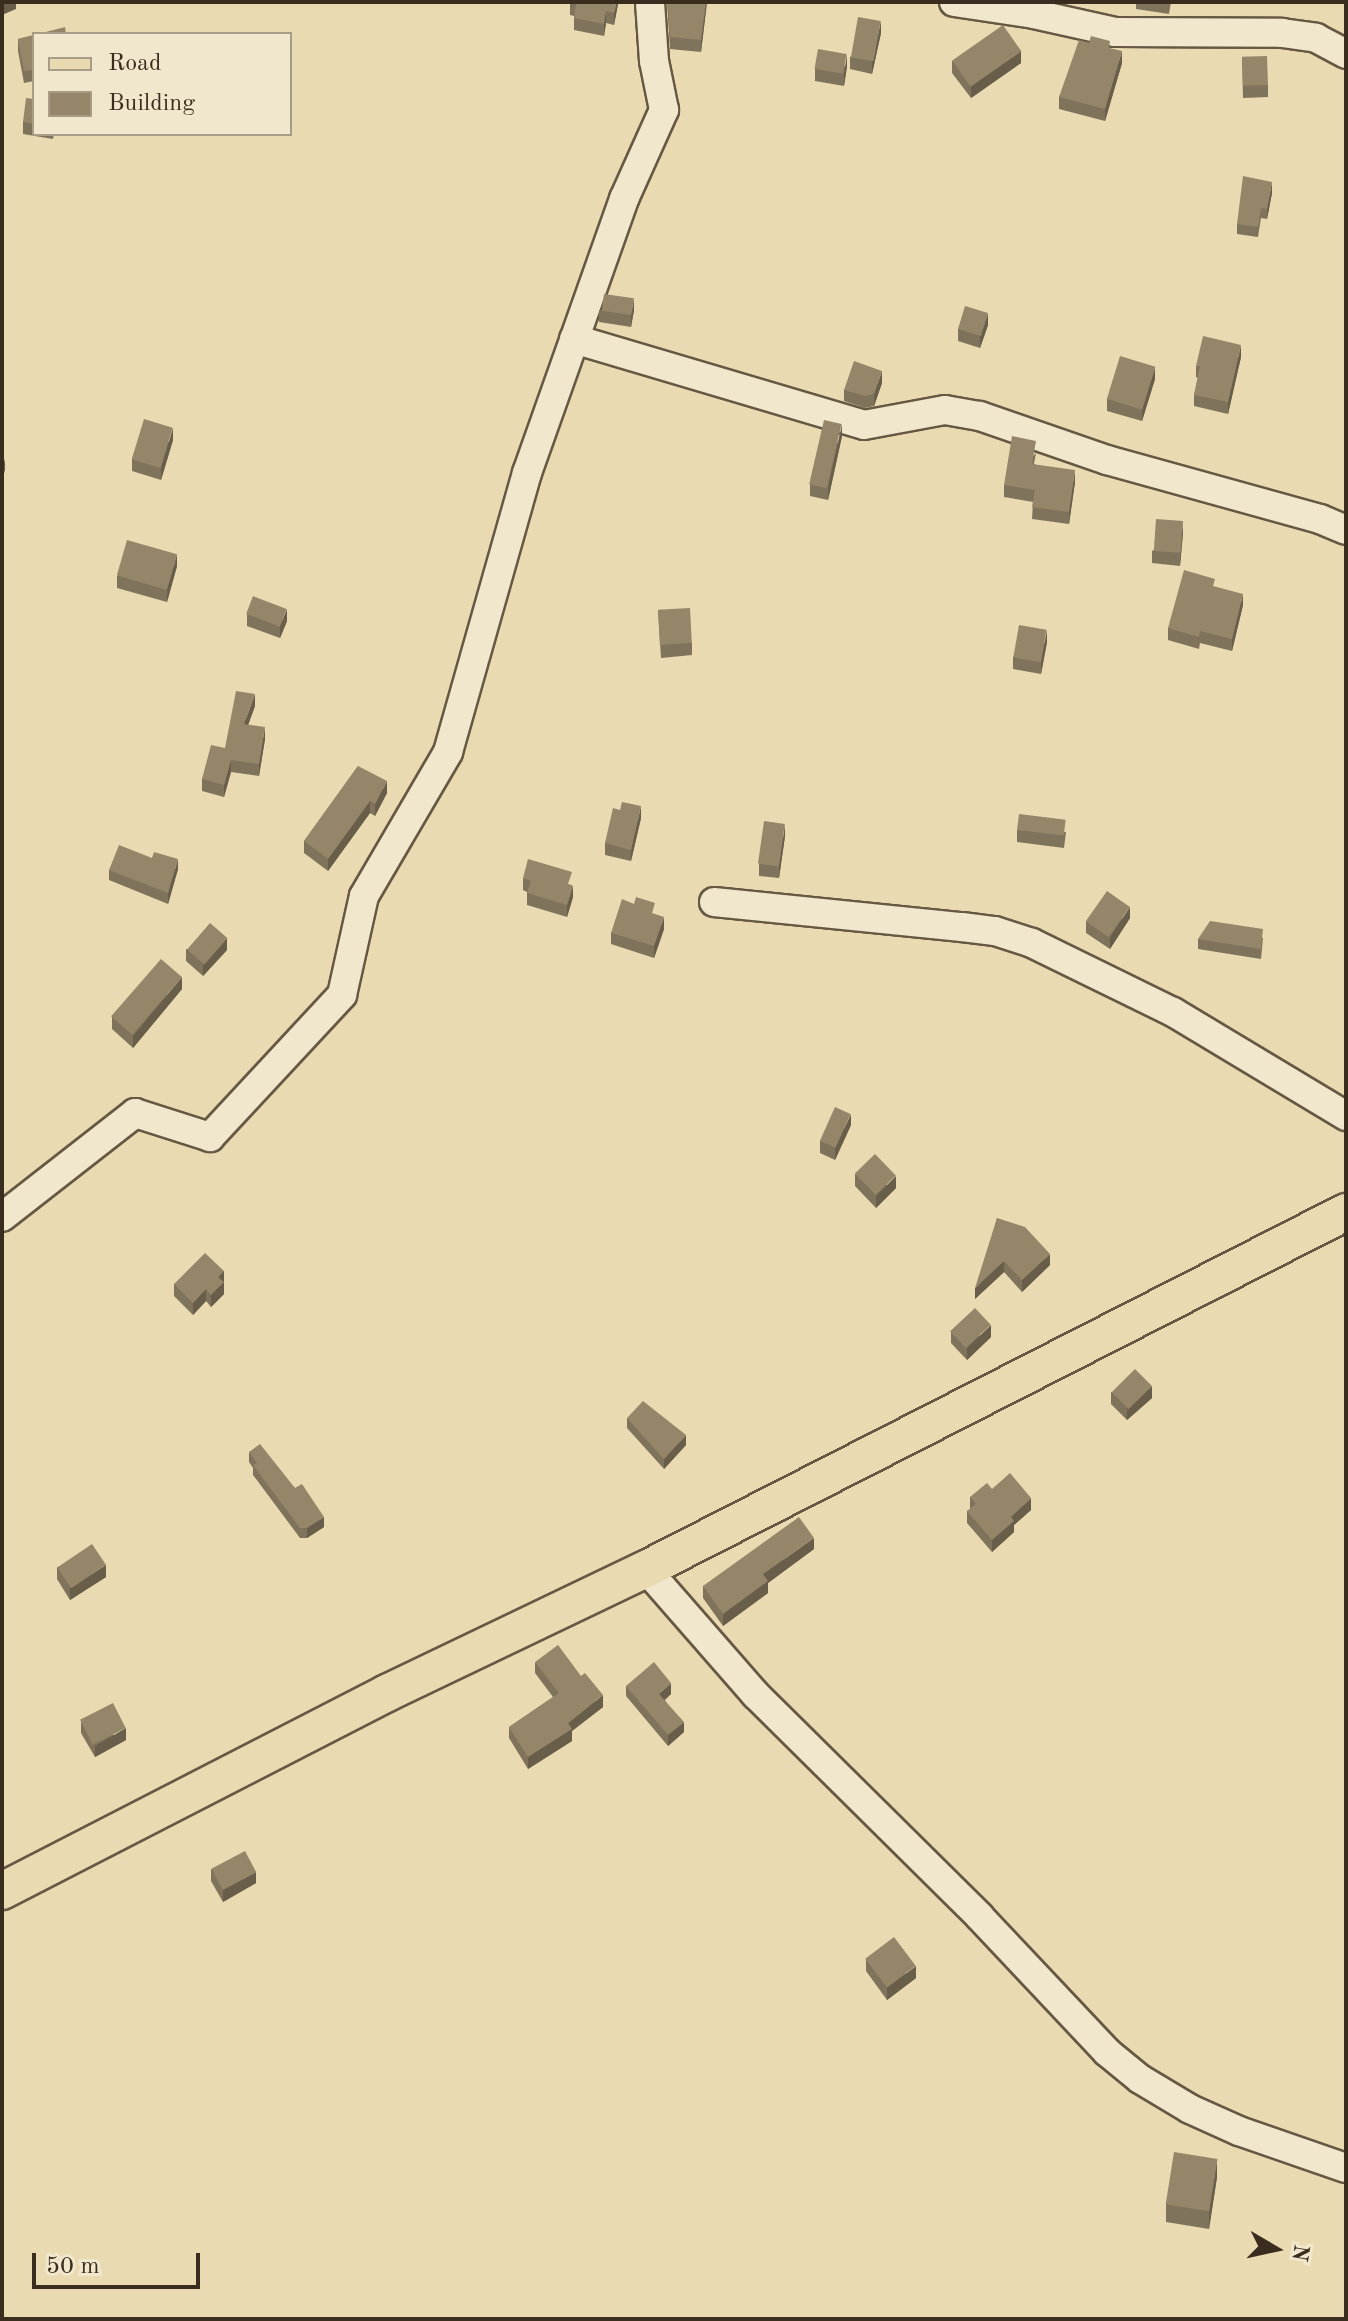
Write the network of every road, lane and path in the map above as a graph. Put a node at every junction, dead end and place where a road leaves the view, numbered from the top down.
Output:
1 (650, 2) edge
2 (954, 2) edge
3 (1346, 54) edge
4 (574, 339) junction
5 (1346, 530) edge
6 (714, 902) dead end
7 (1346, 1116) edge
8 (1346, 1212) edge
9 (2, 1217) edge
10 (646, 1569) junction
11 (2, 1891) edge
12 (1346, 2168) edge

1 - 4 street
2 - 3 street
4 - 5 street
4 - 9 street
6 - 7 street
8 - 10 main road
10 - 11 main road
10 - 12 street

